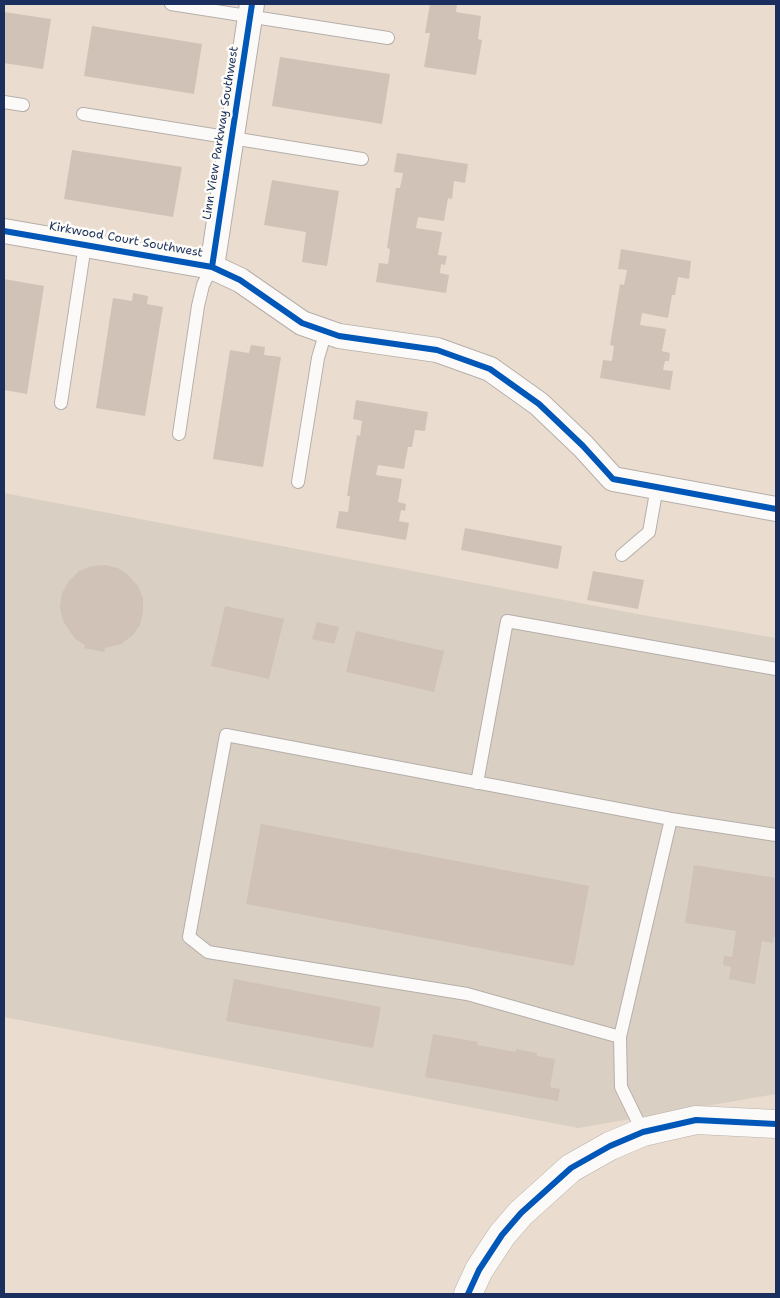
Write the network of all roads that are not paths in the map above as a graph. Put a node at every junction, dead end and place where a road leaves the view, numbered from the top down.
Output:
1 (171, 4) edge
2 (251, 10) edge
3 (388, 38) dead end
4 (4, 102) edge
5 (23, 105) dead end
6 (83, 114) dead end
7 (232, 138) junction
8 (362, 159) dead end
9 (4, 231) edge
10 (85, 245) junction
11 (212, 267) junction
12 (326, 331) junction
13 (61, 403) dead end
14 (179, 434) dead end
15 (298, 482) dead end
16 (657, 487) junction
17 (776, 509) edge
18 (622, 555) dead end
19 (776, 669) edge
20 (477, 783) junction
21 (671, 819) junction
22 (776, 835) edge
23 (620, 1038) junction
24 (776, 1124) edge
25 (643, 1132) junction
26 (468, 1294) edge

1 - 2 lane
2 - 3 lane
2 - 7 street, Linn View Parkway Southwest
4 - 5 lane
6 - 7 lane
7 - 8 lane
7 - 11 street, Linn View Parkway Southwest
9 - 10 street, Kirkwood Court Southwest
10 - 11 street, Kirkwood Court Southwest
10 - 13 lane
11 - 12 street, Kirkwood Court Southwest
11 - 14 lane
12 - 15 lane
12 - 16 street, Kirkwood Court Southwest
16 - 17 street, Kirkwood Court Southwest
16 - 18 lane
19 - 20 lane
20 - 21 lane
20 - 23 lane
21 - 22 lane
21 - 23 lane
23 - 25 lane
24 - 25 street
25 - 26 street

